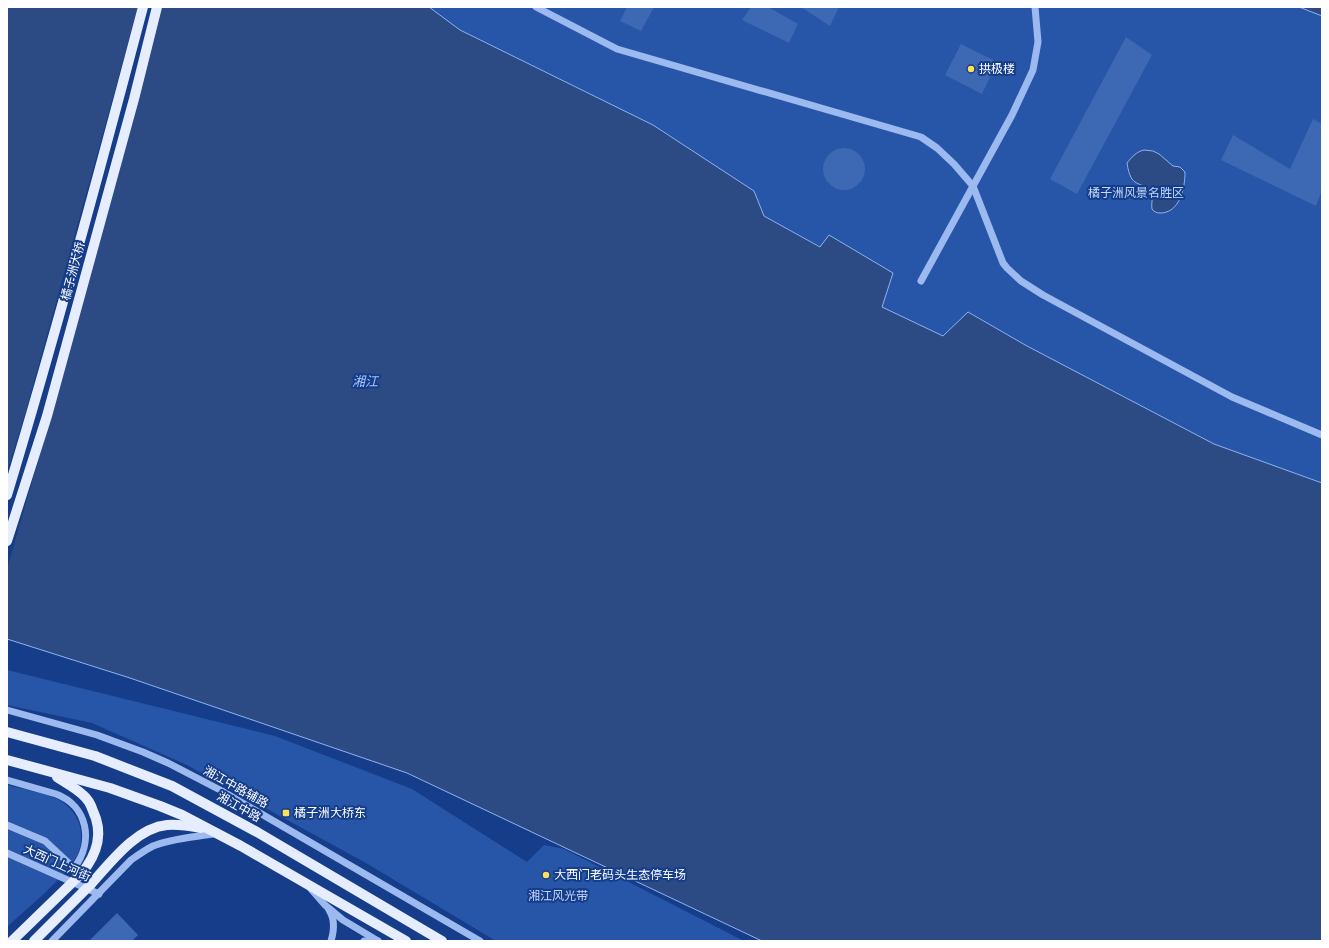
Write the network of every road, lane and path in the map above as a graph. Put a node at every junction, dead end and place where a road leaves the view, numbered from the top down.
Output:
1 (143, 7) edge
2 (157, 7) edge
3 (536, 7) edge
4 (1035, 7) edge
5 (973, 186) junction
6 (921, 281) dead end
7 (1322, 435) edge
8 (7, 495) edge
9 (7, 541) edge
10 (7, 710) edge
11 (7, 732) edge
12 (7, 760) edge
13 (47, 771) junction
14 (7, 780) edge
15 (7, 825) edge
16 (218, 833) junction
17 (7, 853) edge
18 (77, 871) junction
19 (305, 883) junction
20 (99, 894) junction
21 (325, 905) junction
22 (12, 941) edge
23 (34, 941) edge
24 (52, 941) edge
25 (331, 941) edge
26 (364, 941) edge
27 (378, 941) edge
28 (406, 941) edge
29 (442, 941) edge
30 (480, 941) edge

1 - 8 main road, 橘子洲大桥
2 - 9 main road, 橘子洲大桥
3 - 5 street
4 - 5 street
5 - 6 street
5 - 7 street
10 - 30 street, 湘江中路辅路
11 - 29 main road, 湘江中路
12 - 13 main road
13 - 16 main road
13 - 18 main road
14 - 18 street
15 - 18 street
16 - 19 main road
16 - 20 street
16 - 23 main road, bridge
17 - 20 street, 大西门上河街
18 - 22 main road, bridge
19 - 21 street
19 - 28 main road
20 - 24 street
21 - 25 street
21 - 27 street
26 - 27 street

